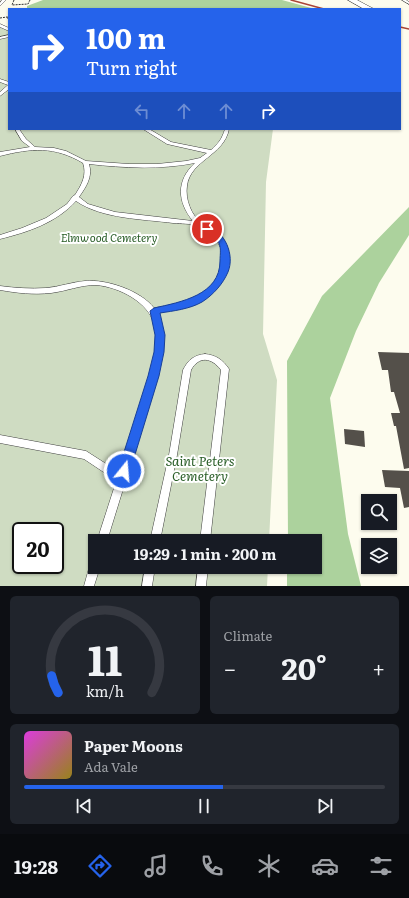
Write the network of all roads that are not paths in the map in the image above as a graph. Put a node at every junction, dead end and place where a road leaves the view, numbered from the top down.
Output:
1 (4, 0) edge
2 (351, 0) edge
3 (404, 0) edge
4 (409, 3) edge
5 (0, 5) edge
6 (368, 8) edge
7 (8, 86) edge
8 (0, 95) edge
9 (18, 130) edge
10 (147, 130) edge
11 (227, 130) edge
12 (33, 147) junction
13 (212, 152) junction
14 (0, 154) edge
15 (201, 159) junction
16 (85, 162) junction
17 (75, 197) junction
18 (199, 224) junction
19 (0, 237) edge
20 (0, 288) edge
21 (154, 311) junction
22 (0, 439) edge
23 (120, 484) junction
24 (104, 534) edge
25 (156, 534) edge
26 (206, 534) edge
27 (92, 574) edge
28 (149, 574) edge
29 (202, 574) edge
30 (89, 586) edge
31 (147, 586) edge
32 (201, 586) edge

1 - 5 lane
2 - 6 street
3 - 4 lane
7 - 8 lane
9 - 12 lane
10 - 13 lane
11 - 13 lane
12 - 14 lane
12 - 16 lane
13 - 15 lane
15 - 16 lane
15 - 18 lane
16 - 17 lane
17 - 18 lane
17 - 19 lane
18 - 21 lane
20 - 21 lane
21 - 23 lane
22 - 23 lane
23 - 24 lane
25 - 26 lane
27 - 30 lane
28 - 31 lane
29 - 32 lane

